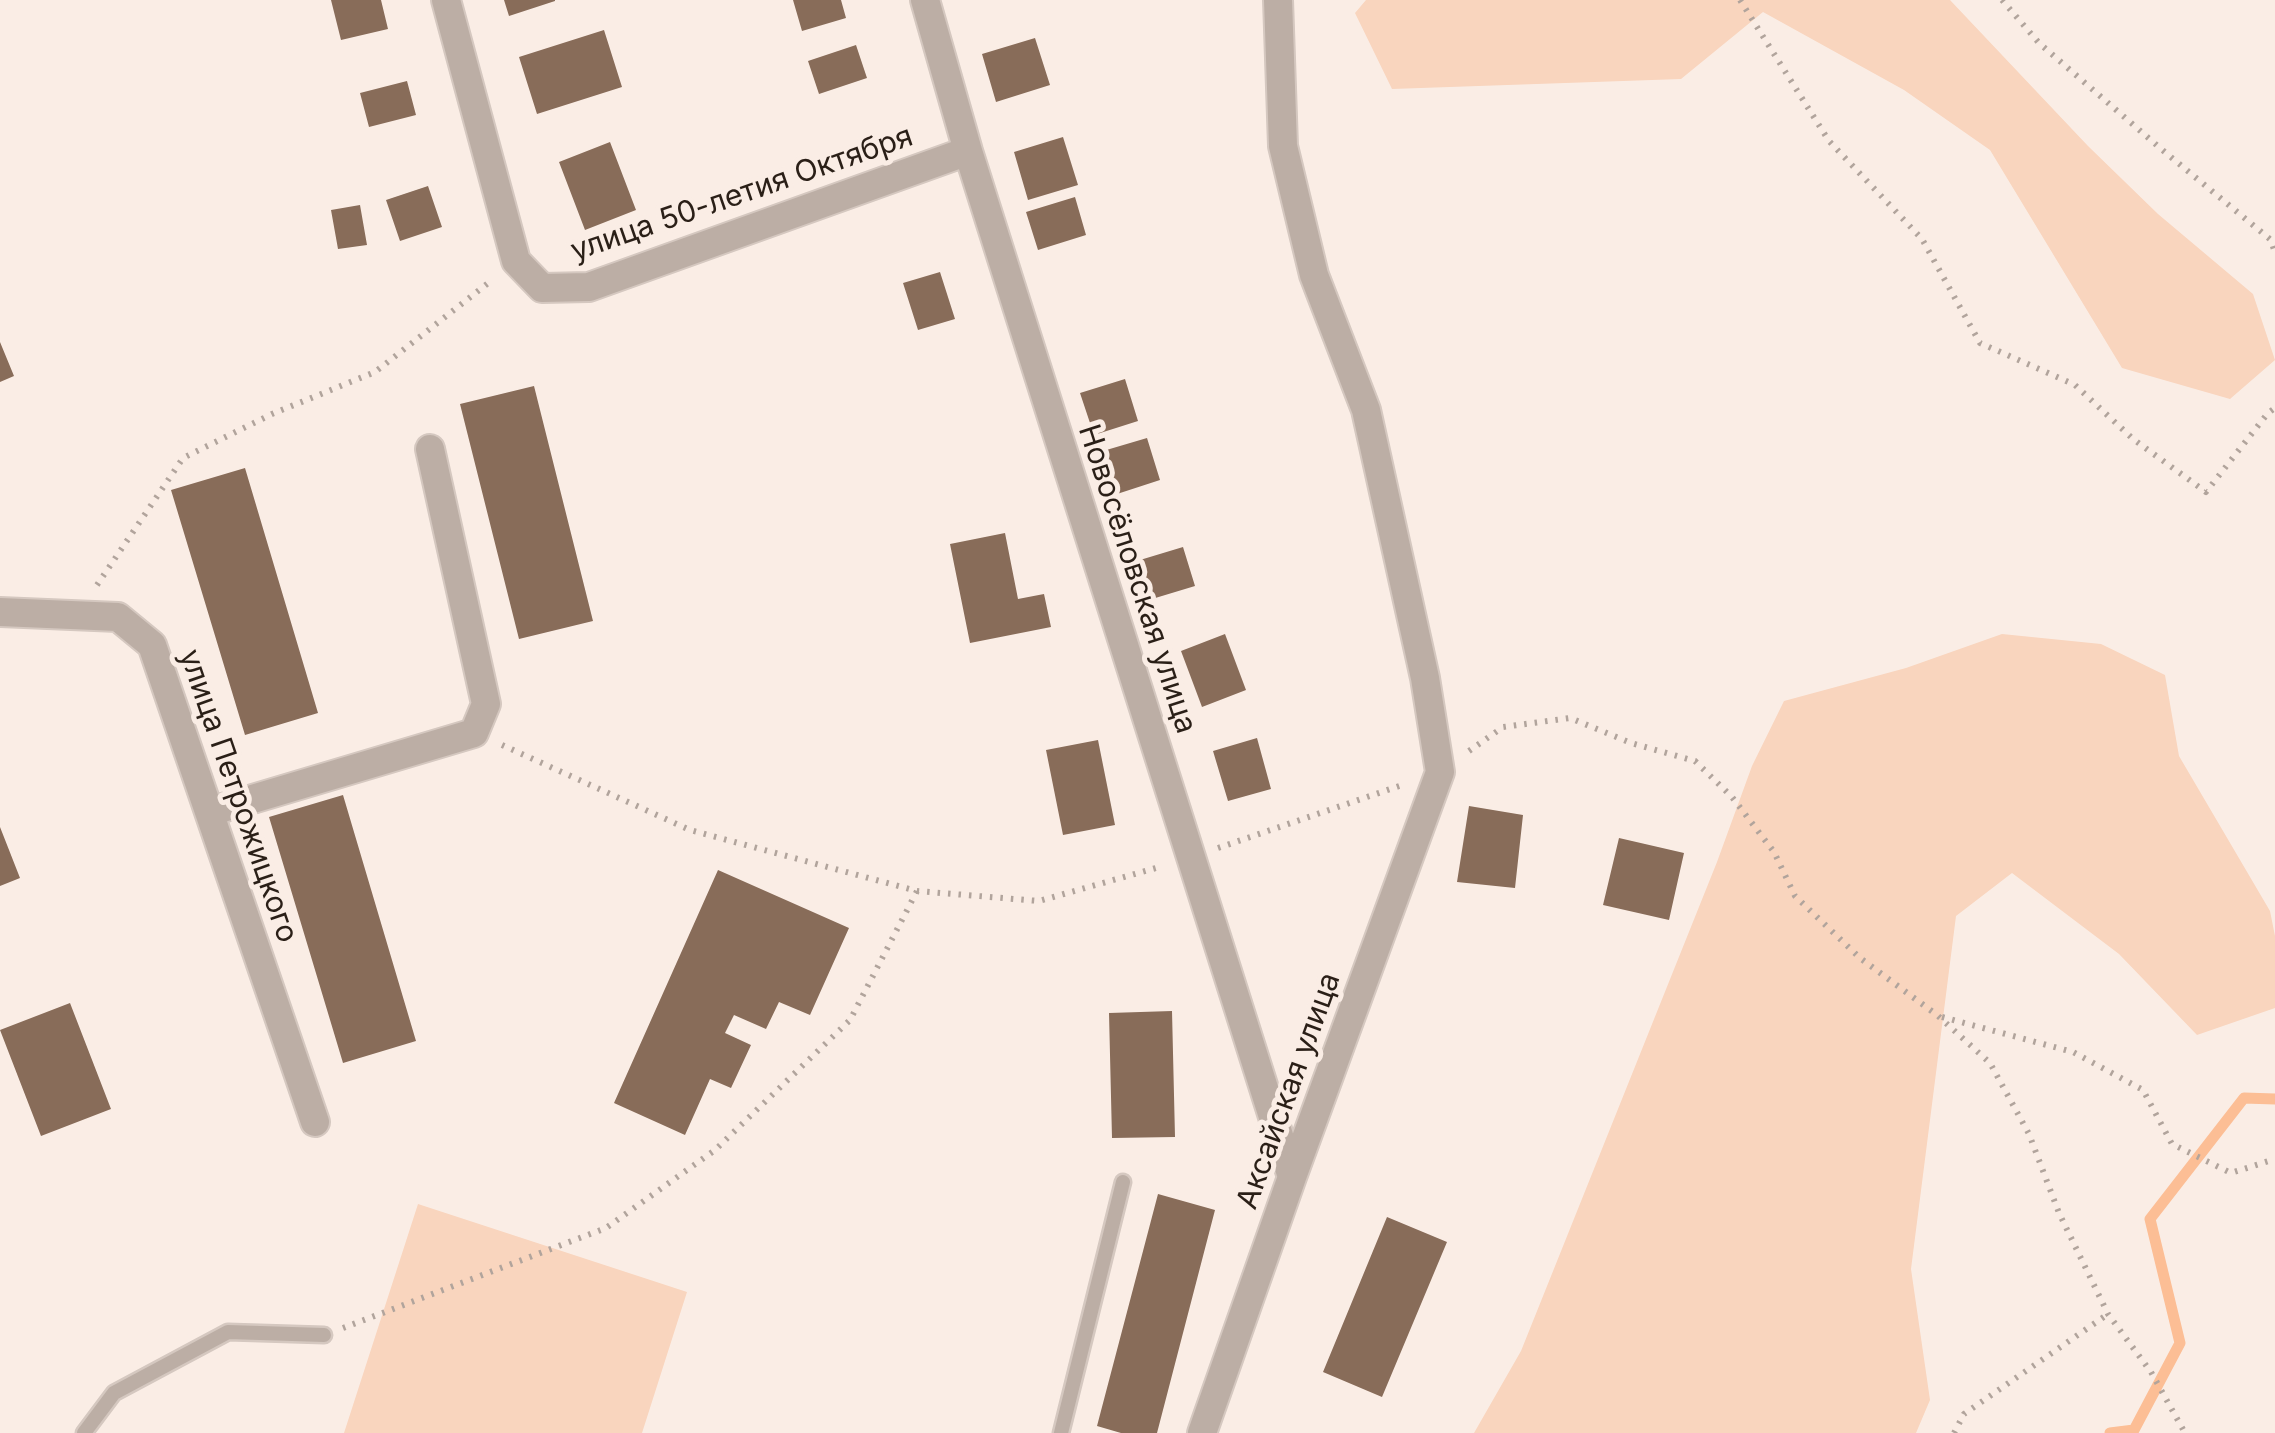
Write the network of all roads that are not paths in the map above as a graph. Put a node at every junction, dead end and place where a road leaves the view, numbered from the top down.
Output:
1 (446, 0) edge
2 (925, 0) edge
3 (1278, 0) edge
4 (968, 151) junction
5 (430, 448) dead end
6 (0, 612) edge
7 (209, 812) junction
8 (314, 1122) dead end
9 (1292, 1176) junction
10 (1123, 1182) dead end
11 (324, 1335) road end
12 (84, 1433) edge
13 (1061, 1433) edge
14 (1202, 1433) edge

1 - 4 street, улица 50-летия Октября
2 - 4 street, Новосёловская улица
3 - 9 street, Аксайская улица
4 - 9 street, Новосёловская улица
5 - 7 street
6 - 7 street, улица Петрожицкого
7 - 8 street, улица Петрожицкого
9 - 14 street, Аксайская улица
10 - 13 lane
11 - 12 lane

